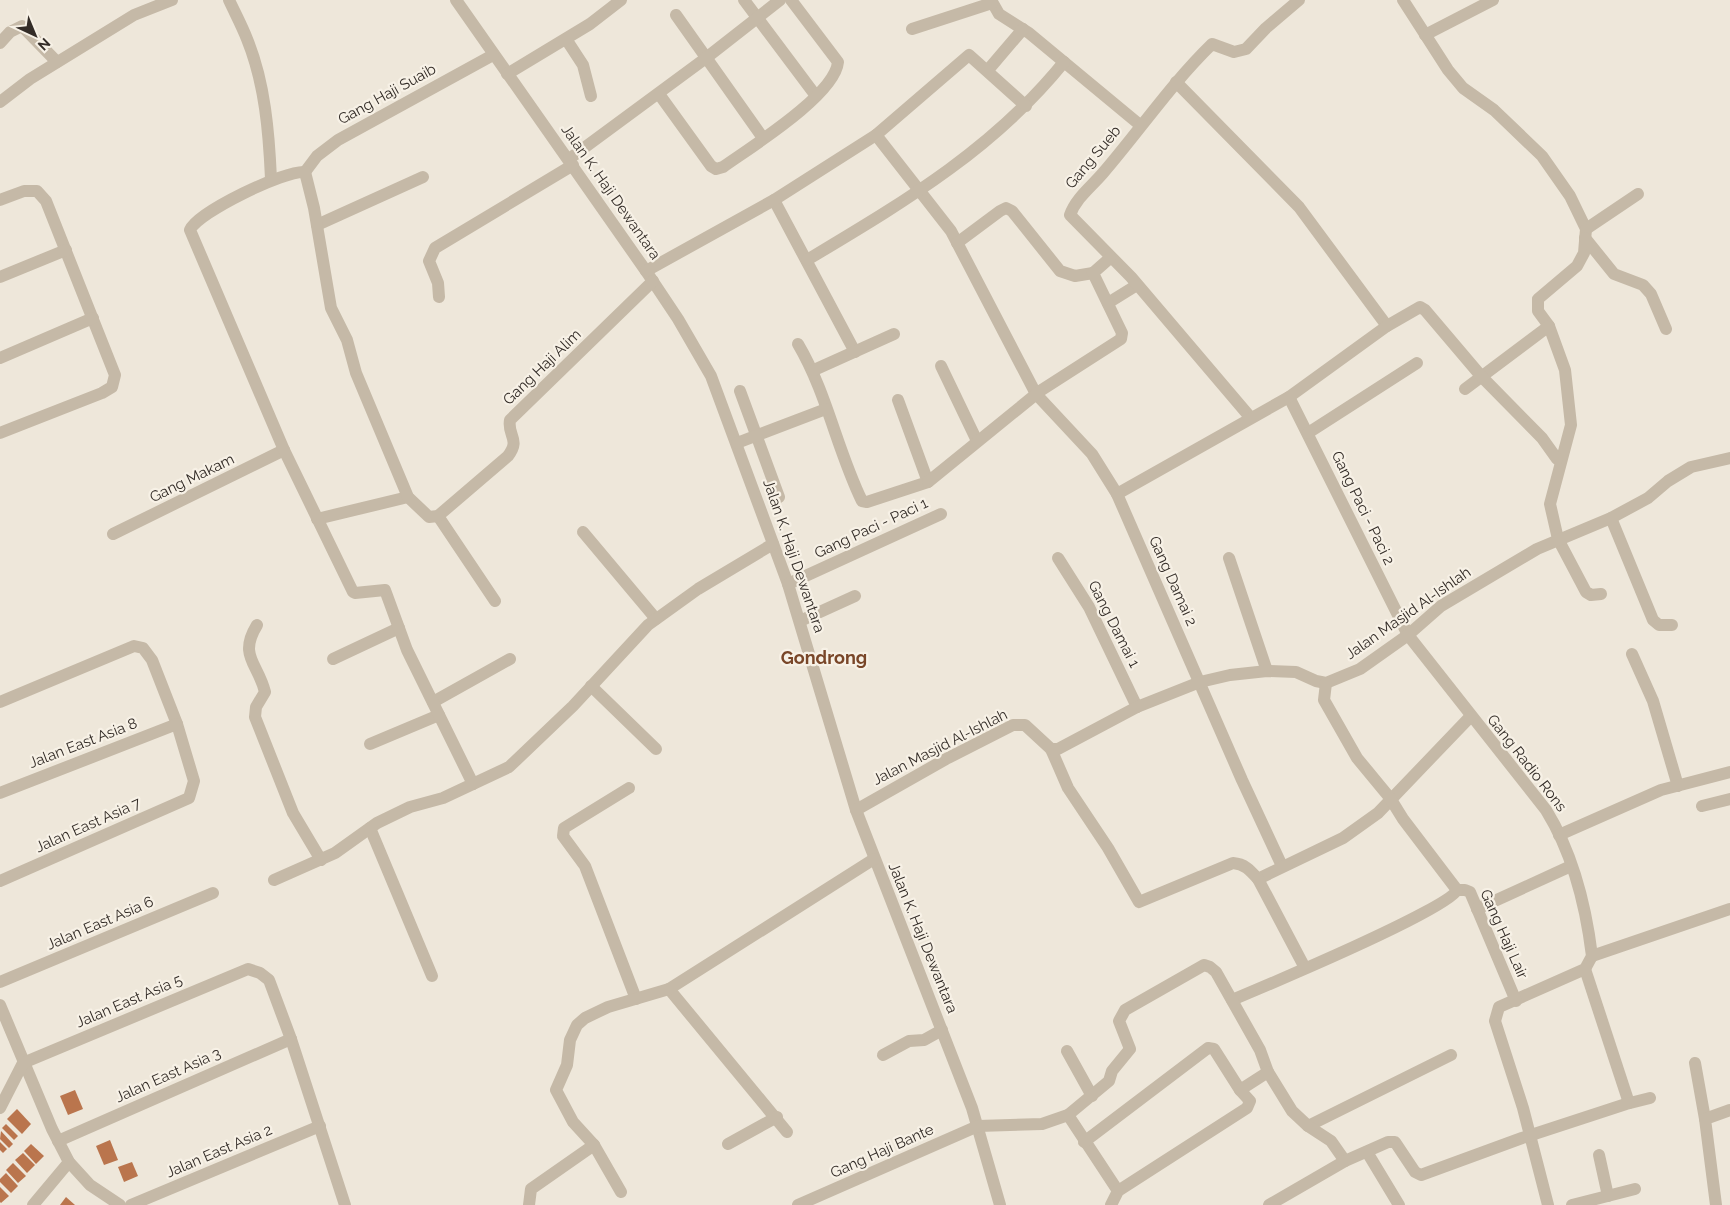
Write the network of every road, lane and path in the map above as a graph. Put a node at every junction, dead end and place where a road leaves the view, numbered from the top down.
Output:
1 (172, 0) edge
2 (230, 0) edge
3 (456, 0) edge
4 (621, 0) edge
5 (744, 0) edge
6 (780, 0) edge
7 (791, 0) edge
8 (1298, 0) edge
9 (1403, 0) edge
10 (1493, 0) edge
11 (991, 1) edge
12 (676, 15) dead end
13 (758, 18) junction
14 (912, 29) dead end
15 (1023, 29) junction
16 (1426, 35) junction
17 (566, 40) junction
18 (0, 43) edge
19 (493, 55) junction
20 (706, 58) junction
21 (57, 62) junction
22 (1064, 62) junction
23 (988, 70) junction
24 (507, 74) junction
25 (1176, 82) junction
26 (658, 94) junction
27 (591, 96) dead end
28 (816, 96) junction
29 (0, 102) edge
30 (1026, 106) junction
31 (1140, 125) junction
32 (876, 135) junction
33 (763, 138) junction
34 (571, 162) junction
35 (304, 172) junction
36 (423, 176) dead end
37 (271, 179) junction
38 (920, 191) junction
39 (1638, 194) dead end
40 (0, 200) edge
41 (774, 200) junction
42 (317, 225) junction
43 (1585, 234) junction
44 (957, 243) junction
45 (66, 250) junction
46 (1110, 258) junction
47 (807, 260) junction
48 (1093, 273) junction
49 (650, 276) junction
50 (0, 277) edge
51 (1137, 284) junction
52 (439, 297) dead end
53 (1108, 303) junction
54 (93, 318) junction
55 (1387, 326) junction
56 (1549, 326) junction
57 (1666, 329) dead end
58 (894, 334) dead end
59 (798, 344) dead end
60 (855, 352) junction
61 (0, 358) edge
62 (1417, 363) dead end
63 (942, 366) dead end
64 (814, 370) junction
65 (1481, 376) junction
66 (1464, 389) dead end
67 (740, 391) dead end
68 (1036, 394) junction
69 (1288, 397) junction
70 (898, 400) dead end
71 (826, 409) junction
72 (1250, 417) junction
73 (0, 433) edge
74 (1308, 433) junction
75 (757, 436) junction
76 (977, 440) junction
77 (737, 443) junction
78 (284, 450) junction
79 (1730, 458) edge
80 (1557, 459) dead end
81 (928, 482) junction
82 (1117, 494) junction
83 (408, 497) junction
84 (779, 497) dead end
85 (941, 514) dead end
86 (438, 516) junction
87 (1611, 518) junction
88 (317, 519) junction
89 (583, 532) dead end
90 (113, 534) dead end
91 (1558, 539) junction
92 (773, 544) junction
93 (1058, 558) dead end
94 (1229, 558) dead end
95 (788, 584) junction
96 (1601, 594) dead end
97 (855, 596) dead end
98 (495, 601) dead end
99 (656, 618) junction
100 (800, 621) junction
101 (257, 625) dead end
102 (1672, 625) dead end
103 (399, 628) junction
104 (1408, 635) junction
105 (1632, 654) dead end
106 (333, 659) dead end
107 (510, 659) dead end
108 (1267, 671) junction
109 (1200, 682) junction
110 (1326, 682) junction
111 (591, 686) junction
112 (0, 702) edge
113 (433, 702) junction
114 (1137, 707) junction
115 (439, 715) junction
116 (1470, 717) junction
117 (177, 724) junction
118 (370, 744) dead end
119 (656, 749) dead end
120 (1051, 749) junction
121 (1730, 772) edge
122 (473, 784) junction
123 (1678, 786) junction
124 (629, 788) dead end
125 (0, 793) edge
126 (1390, 798) junction
127 (1730, 799) edge
128 (1702, 806) dead end
129 (856, 810) junction
130 (370, 828) junction
131 (1559, 835) junction
132 (874, 859) junction
133 (320, 860) junction
134 (1282, 866) junction
135 (1571, 866) junction
136 (1258, 879) junction
137 (274, 880) dead end
138 (0, 881) edge
139 (1457, 890) junction
140 (213, 893) dead end
141 (1477, 909) junction
142 (1730, 909) edge
143 (1592, 956) junction
144 (1305, 968) junction
145 (1586, 969) junction
146 (432, 976) dead end
147 (0, 982) edge
148 (669, 989) junction
149 (636, 999) junction
150 (1232, 1000) junction
151 (1516, 1000) junction
152 (0, 1006) edge
153 (942, 1030) junction
154 (291, 1039) junction
155 (1067, 1051) dead end
156 (884, 1055) dead end
157 (1451, 1055) dead end
158 (23, 1063) junction
159 (1694, 1063) dead end
160 (1268, 1072) junction
161 (14, 1082) junction
162 (0, 1086) edge
163 (1240, 1090) junction
164 (1092, 1096) junction
165 (1650, 1098) dead end
166 (1629, 1103) junction
167 (0, 1108) edge
168 (1730, 1110) edge
169 (1068, 1115) junction
170 (776, 1117) junction
171 (1705, 1119) junction
172 (320, 1126) junction
173 (978, 1126) junction
174 (1308, 1126) junction
175 (787, 1132) dead end
176 (1530, 1136) junction
177 (58, 1141) junction
178 (1084, 1142) junction
179 (728, 1144) dead end
180 (594, 1145) junction
181 (1367, 1152) junction
182 (1598, 1155) dead end
183 (69, 1162) junction
184 (1345, 1162) junction
185 (1635, 1190) dead end
186 (1118, 1191) junction
187 (621, 1192) dead end
188 (1608, 1196) junction
189 (33, 1205) edge
190 (120, 1205) edge
191 (131, 1205) edge
192 (345, 1205) edge
193 (529, 1205) edge
194 (798, 1205) edge
195 (1000, 1205) edge
196 (1111, 1205) edge
197 (1269, 1205) edge
198 (1399, 1205) edge
199 (1548, 1205) edge
200 (1572, 1205) edge
201 (1716, 1205) edge

1 - 21 street
2 - 37 street
3 - 19 street, Jalan K. Haji Dewantara
4 - 17 street
5 - 13 street
6 - 13 street
7 - 28 street
8 - 25 street, Gang Sueb
9 - 16 street
10 - 16 street
11 - 14 street
11 - 15 street
12 - 20 street
13 - 20 street
13 - 28 street
15 - 22 street
15 - 23 street
16 - 43 street
17 - 24 street
17 - 27 street
18 - 21 street
19 - 24 street, Jalan K. Haji Dewantara
19 - 35 street, Gang Haji Suaib
20 - 26 street
20 - 33 street
21 - 29 street
22 - 30 street
22 - 31 street
23 - 30 street
23 - 32 street
24 - 34 street, Jalan K. Haji Dewantara
25 - 31 street, Gang Sueb
25 - 55 street
26 - 33 street
26 - 34 street
28 - 33 street
30 - 38 street
31 - 46 street, Gang Sueb
32 - 38 street, Gang Damai 2
32 - 41 street
34 - 49 street, Jalan K. Haji Dewantara
34 - 52 street
35 - 37 street
35 - 42 street
36 - 42 street
37 - 78 street
38 - 44 street, Gang Damai 2
38 - 47 street
39 - 43 street
40 - 45 street
41 - 47 street
41 - 49 street
42 - 83 street
43 - 56 street
43 - 57 street
44 - 48 street
44 - 68 street, Gang Damai 2
45 - 50 street
45 - 54 street
46 - 48 street
46 - 51 street, Gang Sueb
47 - 60 street
48 - 53 street
49 - 77 street, Jalan K. Haji Dewantara
49 - 86 street, Gang Haji Alim
51 - 53 street
51 - 72 street, Gang Sueb
53 - 68 street
54 - 61 street
54 - 73 street
55 - 65 street
55 - 69 street
56 - 65 street
56 - 91 street
58 - 60 street
59 - 64 street
60 - 64 street
62 - 74 street
63 - 76 street
64 - 71 street
65 - 66 street
65 - 80 street
67 - 75 street
68 - 76 street
68 - 82 street, Gang Damai 2
69 - 72 street
69 - 74 street, Gang Paci - Paci 2
70 - 81 street
71 - 75 street
71 - 81 street
72 - 82 street
74 - 104 street, Gang Paci - Paci 2
75 - 77 street
75 - 84 street
76 - 81 street
77 - 92 street, Jalan K. Haji Dewantara
78 - 88 street
78 - 90 street, Gang Makam
79 - 87 street, Jalan Masjid Al-Ishlah
82 - 109 street, Gang Damai 2
83 - 86 street
83 - 88 street
85 - 95 street, Gang Paci - Paci 1
86 - 98 street
87 - 91 street, Jalan Masjid Al-Ishlah
87 - 102 street
88 - 103 street
89 - 99 street
91 - 96 street
91 - 104 street, Jalan Masjid Al-Ishlah
92 - 95 street, Jalan K. Haji Dewantara
92 - 99 street
93 - 114 street, Gang Damai 1
94 - 108 street
95 - 100 street, Jalan K. Haji Dewantara
97 - 100 street
99 - 111 street
100 - 129 street, Jalan K. Haji Dewantara
101 - 133 street
103 - 106 street
103 - 113 street
104 - 110 street, Jalan Masjid Al-Ishlah
104 - 116 street, Gang Radio Rons
105 - 123 street
107 - 113 street
108 - 109 street
108 - 110 street
109 - 114 street
109 - 134 street, Gang Damai 2
110 - 126 street
111 - 119 street
111 - 122 street
112 - 117 street
113 - 115 street
114 - 120 street
115 - 118 street
115 - 122 street
116 - 126 street
116 - 131 street, Gang Radio Rons
117 - 125 street, Jalan East Asia 8
117 - 138 street, Jalan East Asia 7
120 - 129 street, Jalan Masjid Al-Ishlah
120 - 136 street
121 - 123 street
122 - 130 street
123 - 131 street
124 - 149 street
126 - 134 street
126 - 139 street
127 - 128 street
129 - 132 street, Jalan K. Haji Dewantara
130 - 133 street
130 - 146 street
131 - 135 street, Gang Radio Rons
132 - 148 street
132 - 153 street, Jalan K. Haji Dewantara
133 - 137 street
134 - 136 street
135 - 141 street
135 - 143 street, Gang Radio Rons
136 - 144 street
139 - 141 street, Gang Haji Lair
139 - 144 street
140 - 147 street, Jalan East Asia 6
141 - 151 street, Gang Haji Lair
142 - 143 street
143 - 145 street
144 - 150 street
145 - 151 street
145 - 166 street
148 - 149 street
148 - 170 street
149 - 180 street
150 - 160 street
150 - 164 street
151 - 176 street
152 - 158 street
153 - 156 street
153 - 173 street, Jalan K. Haji Dewantara
154 - 158 street, Jalan East Asia 5
154 - 172 street
154 - 177 street, Jalan East Asia 3
155 - 164 street
157 - 174 street
158 - 161 street
158 - 177 street
159 - 171 street
160 - 163 street
160 - 174 street
161 - 162 street
161 - 167 street
163 - 178 street
163 - 186 street
164 - 169 street
165 - 166 street
166 - 176 street
168 - 171 street
169 - 173 street
169 - 178 street
170 - 175 street
170 - 179 street
171 - 201 street
172 - 191 street, Jalan East Asia 2
172 - 192 street
173 - 194 street, Gang Haji Bante
173 - 195 street, Jalan K. Haji Dewantara
174 - 184 street
176 - 181 street
176 - 199 street
177 - 183 street
178 - 186 street
180 - 187 street
180 - 193 street
181 - 184 street
181 - 198 street
182 - 188 street
183 - 189 street
183 - 190 street
184 - 197 street
185 - 188 street
186 - 196 street
188 - 200 street

